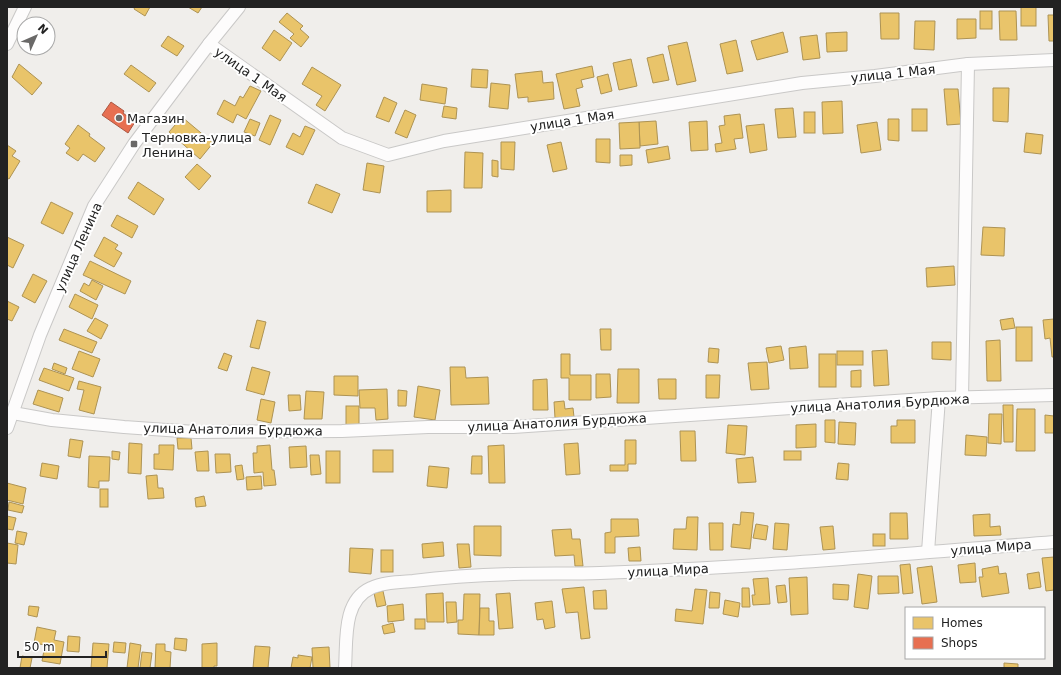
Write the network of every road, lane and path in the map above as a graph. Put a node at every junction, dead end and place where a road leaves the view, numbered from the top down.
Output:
1 (25, 7) edge
2 (239, 7) edge
3 (7, 44) edge
4 (209, 44) junction
5 (1054, 60) edge
6 (968, 64) junction
7 (1054, 395) edge
8 (939, 398) junction
9 (962, 398) junction
10 (13, 413) junction
11 (7, 428) edge
12 (1054, 542) edge
13 (928, 552) junction
14 (345, 668) edge

1 - 3 street
2 - 4 street, улица Ленина
4 - 6 street, улица 1 Мая
4 - 10 street, улица Ленина
5 - 6 street, улица 1 Мая
6 - 9 street
7 - 9 street, улица Анатолия Бурдюжа
8 - 9 street, улица Анатолия Бурдюжа
8 - 10 street, улица Анатолия Бурдюжа
8 - 13 street
10 - 11 street, улица Ленина
12 - 13 street, улица Мира
13 - 14 street, улица Мира

